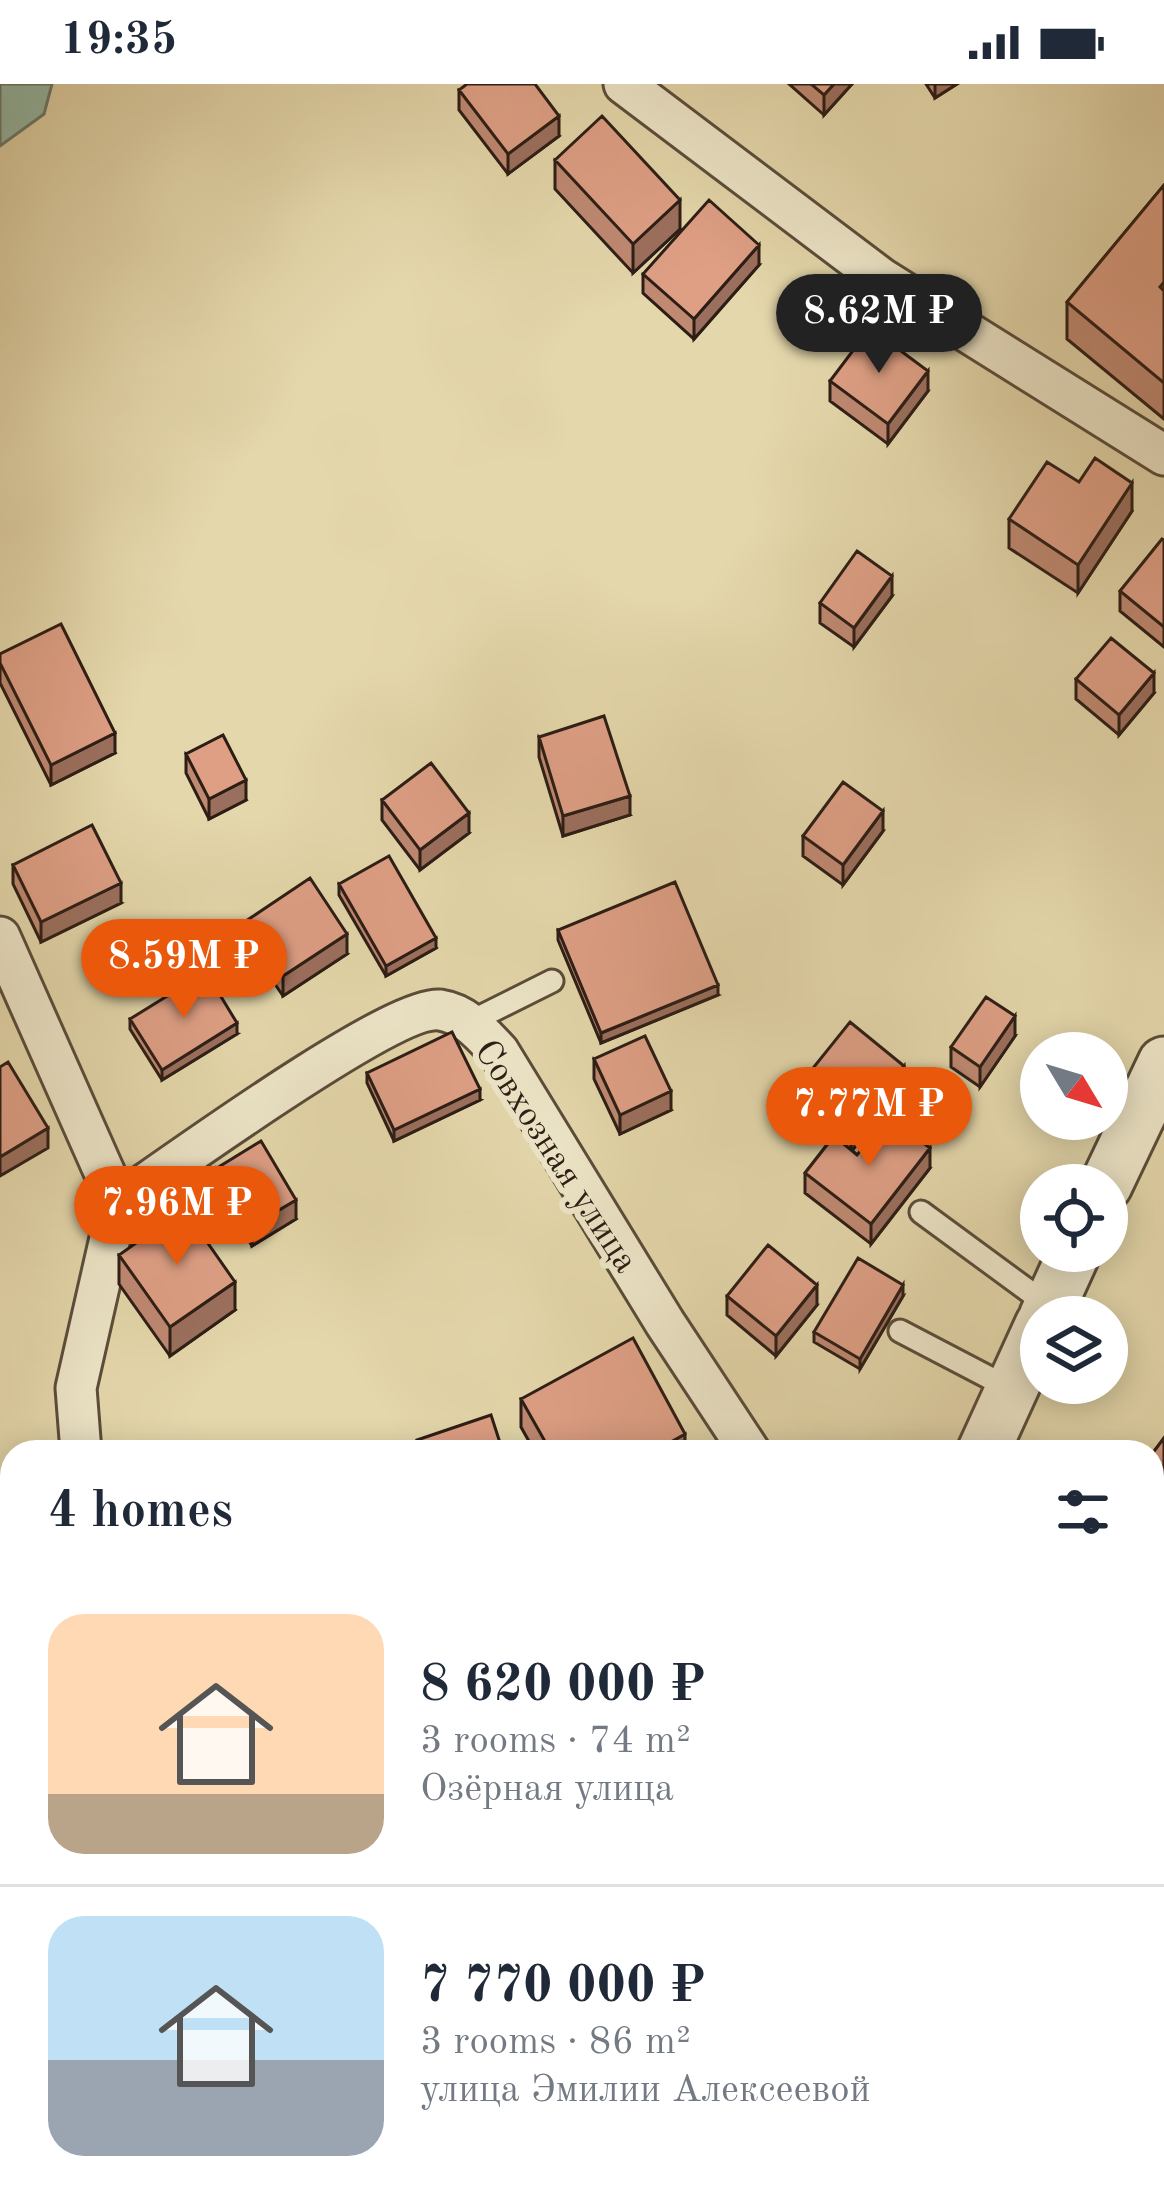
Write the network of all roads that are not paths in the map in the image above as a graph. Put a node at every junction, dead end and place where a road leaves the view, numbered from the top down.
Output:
1 (624, 84) edge
2 (1164, 454) edge
3 (0, 937) edge
4 (552, 980) dead end
5 (470, 1022) junction
6 (1164, 1063) edge
7 (1116, 1164) edge
8 (118, 1203) junction
9 (921, 1212) dead end
10 (1021, 1296) edge
11 (900, 1331) dead end
12 (1020, 1371) edge
13 (1012, 1389) junction
14 (80, 1440) edge
15 (742, 1440) edge
16 (989, 1440) edge

1 - 2 street
3 - 8 street
4 - 5 lane
5 - 8 street, Совхозная улица
5 - 15 street, Совхозная улица
6 - 7 street
8 - 14 street
9 - 10 lane
11 - 13 lane
12 - 13 street
13 - 16 street

